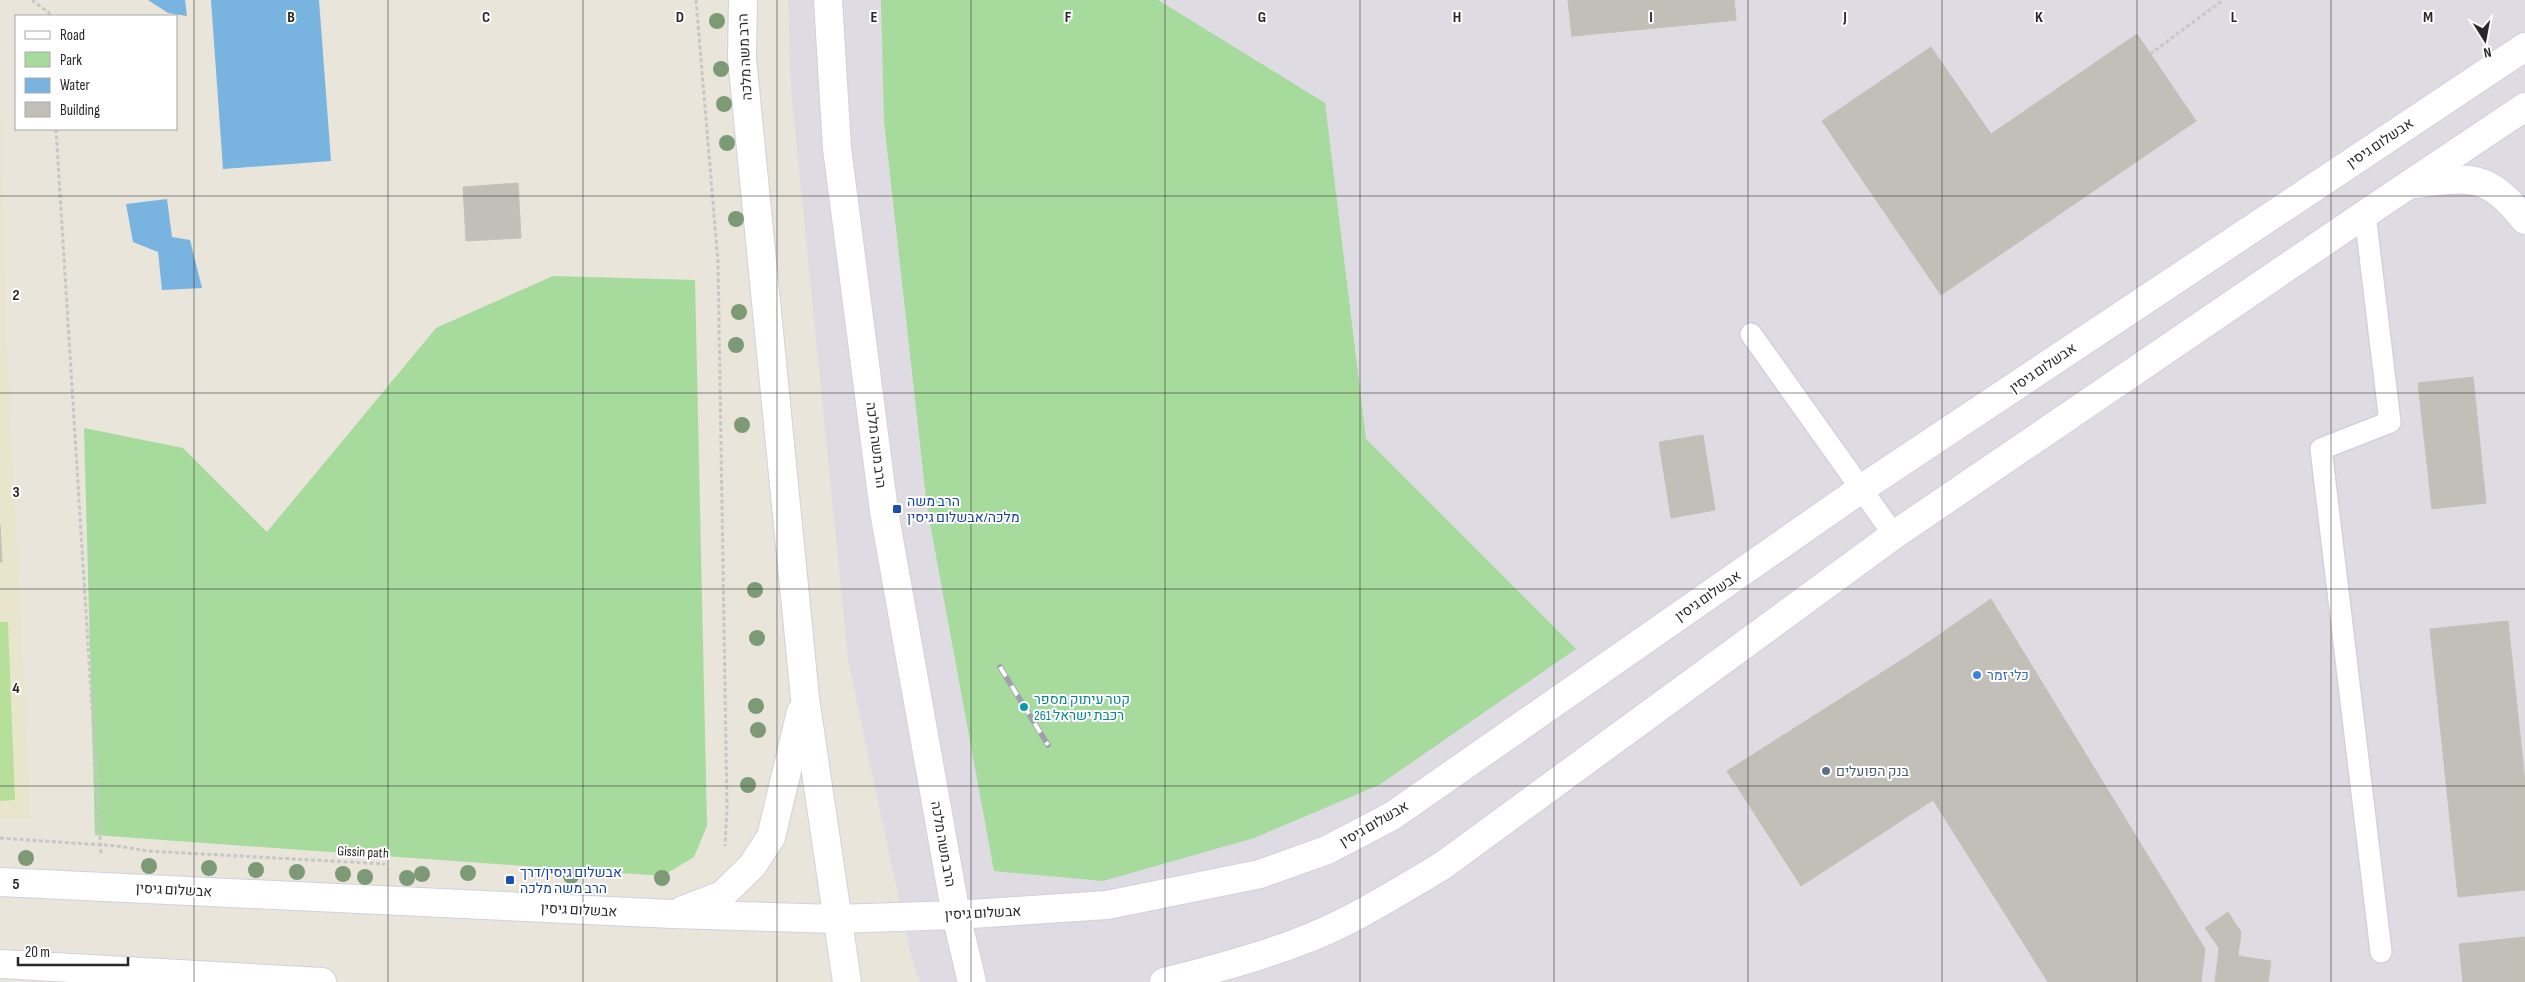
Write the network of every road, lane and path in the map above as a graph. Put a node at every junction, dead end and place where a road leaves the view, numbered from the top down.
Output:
1 (32, 0) edge
2 (696, 0) edge
3 (743, 0) edge
4 (828, 0) edge
5 (2223, 0) edge
6 (50, 15) edge
7 (2525, 46) edge
8 (2150, 54) dead end
9 (2525, 107) edge
10 (56, 130) edge
11 (2408, 185) junction
12 (2365, 214) junction
13 (2525, 220) edge
14 (1751, 334) dead end
15 (1861, 489) junction
16 (1894, 535) junction
17 (804, 698) junction
18 (0, 838) edge
19 (101, 845) junction
20 (386, 864) dead end
21 (0, 882) edge
22 (103, 887) junction
23 (722, 895) junction
24 (673, 914) junction
25 (956, 915) junction
26 (836, 919) junction
27 (2381, 952) dead end
28 (0, 964) edge
29 (322, 982) edge
30 (847, 982) edge
31 (972, 982) edge
32 (1164, 982) edge

1 - 6 path
2 - 23 path
3 - 17 street, הרב משה מלכה
4 - 25 street, הרב משה מלכה
5 - 8 path
7 - 15 street, אבשלום גיסין
9 - 11 street
10 - 19 path
11 - 12 street
11 - 13 street
12 - 16 street
12 - 27 lane
14 - 15 lane
15 - 16 lane
15 - 25 street, אבשלום גיסין
16 - 32 street
17 - 23 street
17 - 26 street, הרב משה מלכה
18 - 19 path, Gissin path
19 - 20 path, Gissin path
19 - 22 path
21 - 22 street, אבשלום גיסין
22 - 24 street, אבשלום גיסין
23 - 24 street
24 - 26 street, אבשלום גיסין
25 - 26 street, אבשלום גיסין
25 - 31 street, הרב משה מלכה
26 - 30 street, הרב משה מלכה
28 - 29 street

